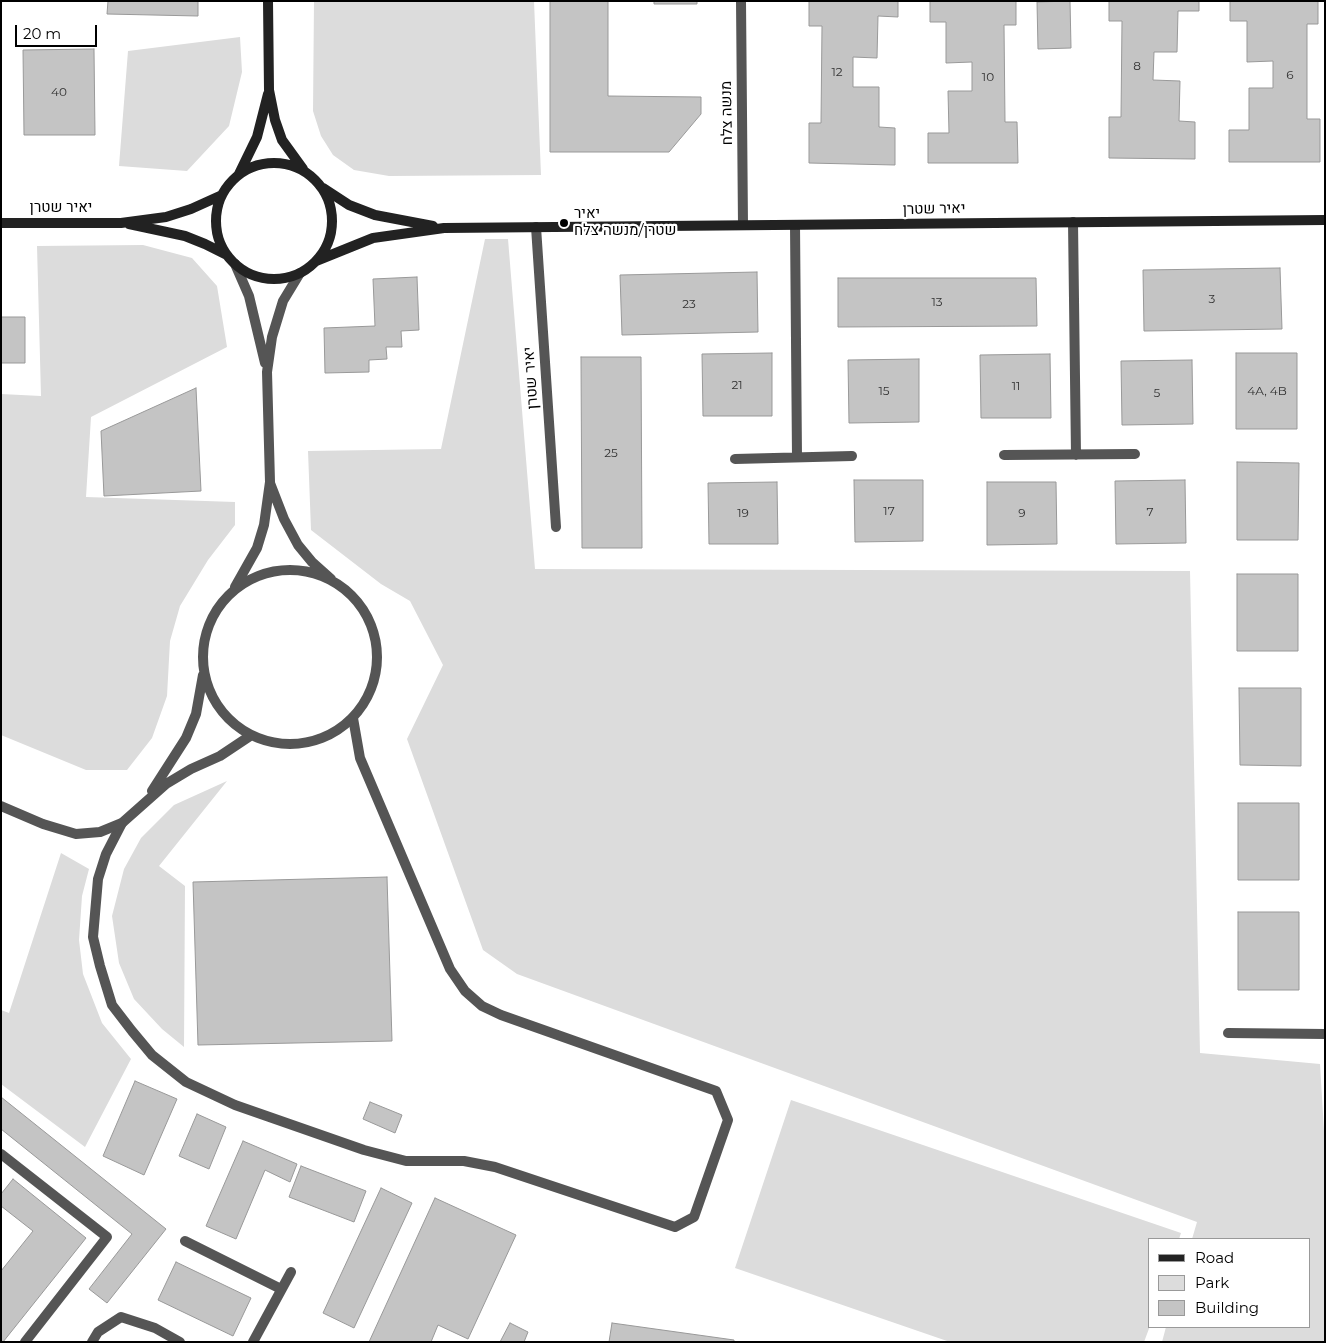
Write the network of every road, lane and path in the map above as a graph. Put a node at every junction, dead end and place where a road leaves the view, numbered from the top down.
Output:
1 (268, 1) edge
2 (741, 1) edge
3 (269, 90) junction
4 (306, 172) junction
5 (238, 175) junction
6 (320, 186) junction
7 (222, 195) junction
8 (1325, 220) edge
9 (121, 222) junction
10 (1074, 222) junction
11 (1, 223) edge
12 (743, 225) junction
13 (795, 225) junction
14 (536, 227) junction
15 (444, 228) junction
16 (227, 255) junction
17 (316, 261) junction
18 (235, 264) junction
19 (300, 273) junction
20 (267, 372) junction
21 (1135, 454) dead end
22 (1004, 455) dead end
23 (1076, 455) junction
24 (852, 456) dead end
25 (797, 458) junction
26 (735, 459) dead end
27 (270, 482) junction
28 (556, 527) dead end
29 (334, 582) junction
30 (233, 590) junction
31 (204, 675) junction
32 (353, 718) junction
33 (250, 736) junction
34 (144, 803) junction
35 (1, 806) edge
36 (122, 823) junction
37 (1228, 1033) dead end
38 (1325, 1034) edge
39 (1, 1154) edge
40 (185, 1241) dead end
41 (290, 1272) dead end
42 (281, 1289) junction
43 (25, 1342) edge
44 (92, 1342) edge
45 (180, 1342) edge
46 (253, 1342) edge

1 - 3 street
2 - 12 street, מנשה צלח
3 - 4 street
3 - 5 street
4 - 5 street
4 - 6 street
5 - 7 street
6 - 15 street, יאיר שטרן
6 - 17 street
7 - 9 street, יאיר שטרן
7 - 16 street
8 - 10 street, יאיר שטרן
9 - 11 street, יאיר שטרן
9 - 16 street, יאיר שטרן
10 - 13 street, יאיר שטרן
10 - 23 street
12 - 13 street, יאיר שטרן
12 - 14 street, יאיר שטרן
13 - 25 street
14 - 15 street, יאיר שטרן
14 - 28 street, יאיר שטרן
15 - 17 street, יאיר שטרן
16 - 18 street
17 - 19 street
18 - 19 street
18 - 20 street
19 - 20 street
20 - 27 street
21 - 23 street
22 - 23 street
24 - 25 street
25 - 26 street
27 - 29 street
27 - 30 street
29 - 30 street
29 - 32 street
30 - 31 street
31 - 33 street
31 - 34 street
32 - 33 street
32 - 36 street
33 - 34 street
34 - 36 street
35 - 36 street
37 - 38 street
39 - 43 street
40 - 42 street
41 - 42 street
42 - 46 street
44 - 45 street

